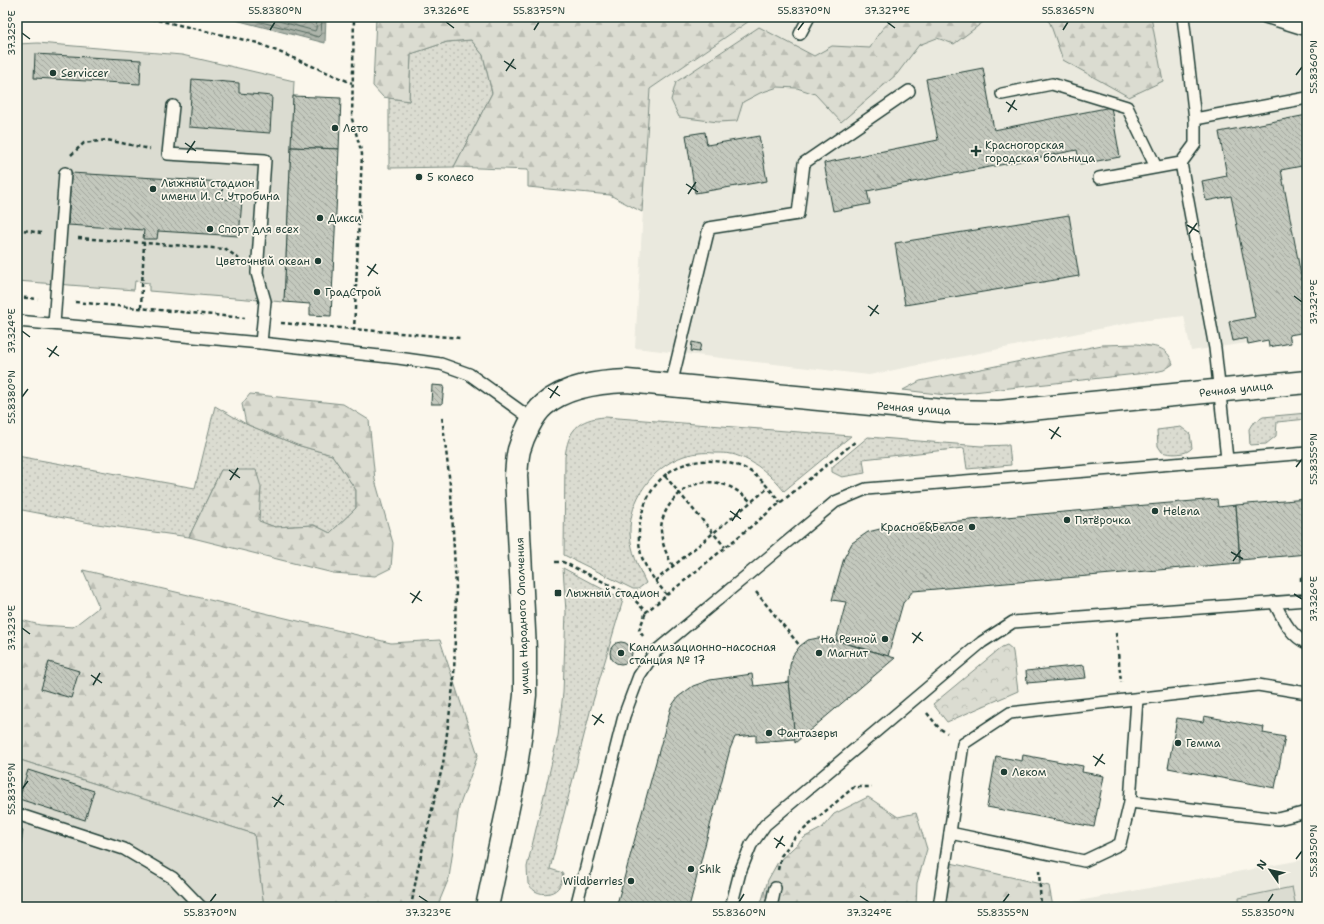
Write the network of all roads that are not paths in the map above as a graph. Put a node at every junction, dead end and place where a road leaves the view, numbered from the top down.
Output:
1 (809, 17) edge
2 (1183, 17) edge
3 (1265, 17) edge
4 (1307, 30) edge
5 (800, 34) dead end
6 (909, 91) dead end
7 (1002, 94) dead end
8 (1307, 98) edge
9 (173, 106) dead end
10 (1196, 119) junction
11 (1181, 163) junction
12 (1156, 167) junction
13 (65, 173) road end
14 (1099, 178) dead end
15 (17, 321) edge
16 (54, 324) junction
17 (261, 343) junction
18 (1307, 382) edge
19 (671, 384) junction
20 (1220, 391) junction
21 (533, 420) junction
22 (1307, 453) edge
23 (1227, 459) junction
24 (1307, 600) edge
25 (1274, 602) junction
26 (1307, 644) edge
27 (1307, 693) edge
28 (1137, 699) junction
29 (1130, 802) junction
30 (1307, 812) edge
31 (17, 814) edge
32 (950, 833) junction
33 (775, 888) road end
34 (489, 906) edge
35 (201, 907) edge
36 (576, 907) edge
37 (731, 907) edge
38 (771, 907) edge
39 (939, 907) edge

1 - 5 lane
2 - 10 lane
3 - 4 lane
6 - 19 lane
7 - 12 lane
8 - 10 lane
9 - 17 lane
10 - 11 lane
11 - 12 lane
11 - 20 lane
12 - 14 lane
13 - 16 lane
15 - 16 lane
16 - 17 lane
17 - 21 lane
18 - 20 main road, Речная улица
19 - 20 main road, Речная улица
19 - 21 main road, Речная улица
20 - 23 lane
21 - 34 main road, улица Народного Ополчения
22 - 23 lane
23 - 36 lane
24 - 25 lane
25 - 26 lane
25 - 37 lane
27 - 28 lane
28 - 29 lane
28 - 32 lane
29 - 30 lane
29 - 32 lane
31 - 35 lane
32 - 39 lane
33 - 38 lane

